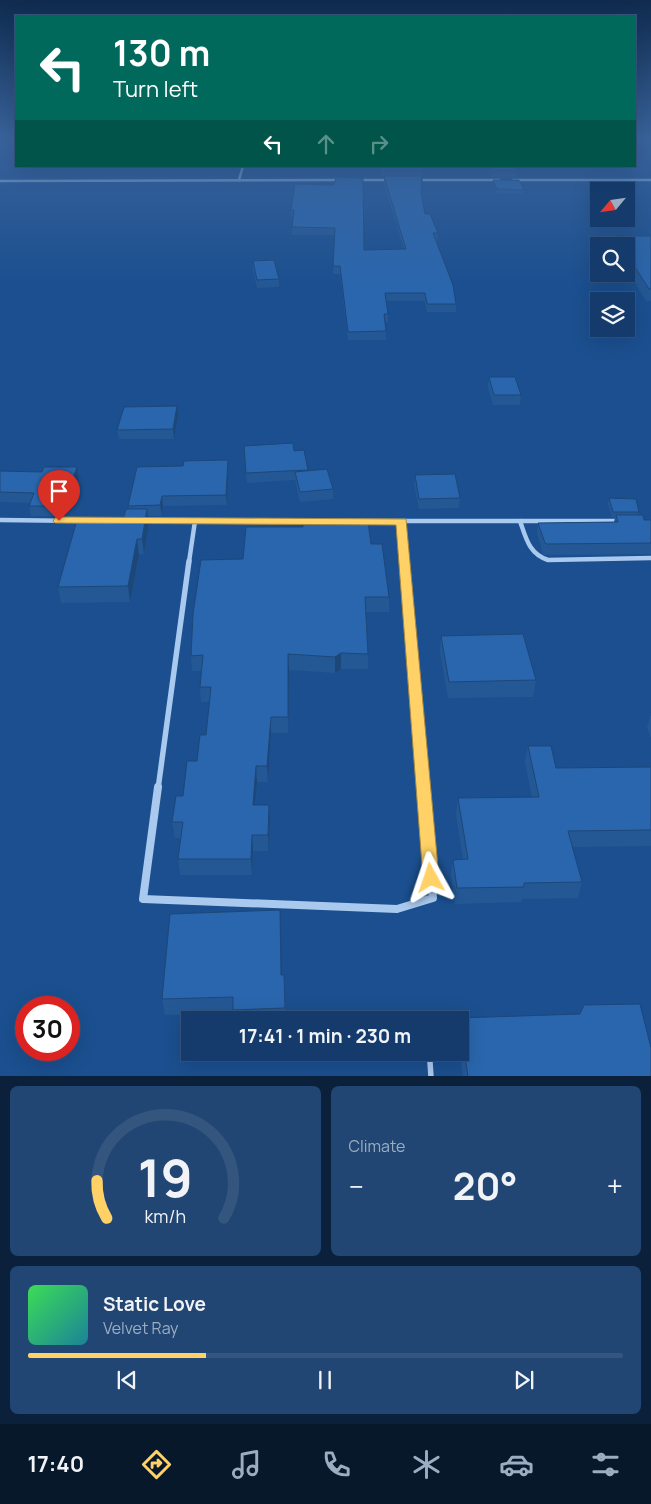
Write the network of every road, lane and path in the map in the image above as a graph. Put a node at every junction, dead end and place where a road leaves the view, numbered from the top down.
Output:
1 (0, 520) edge
2 (88, 521) edge
3 (137, 521) edge
4 (196, 521) junction
5 (402, 521) junction
6 (520, 521) junction
7 (623, 521) edge
8 (651, 558) edge
9 (430, 1062) dead end
10 (431, 1076) edge

1 - 2 street
3 - 4 street
4 - 5 street
4 - 5 street
5 - 6 street
6 - 7 street
6 - 8 street
9 - 10 lane

